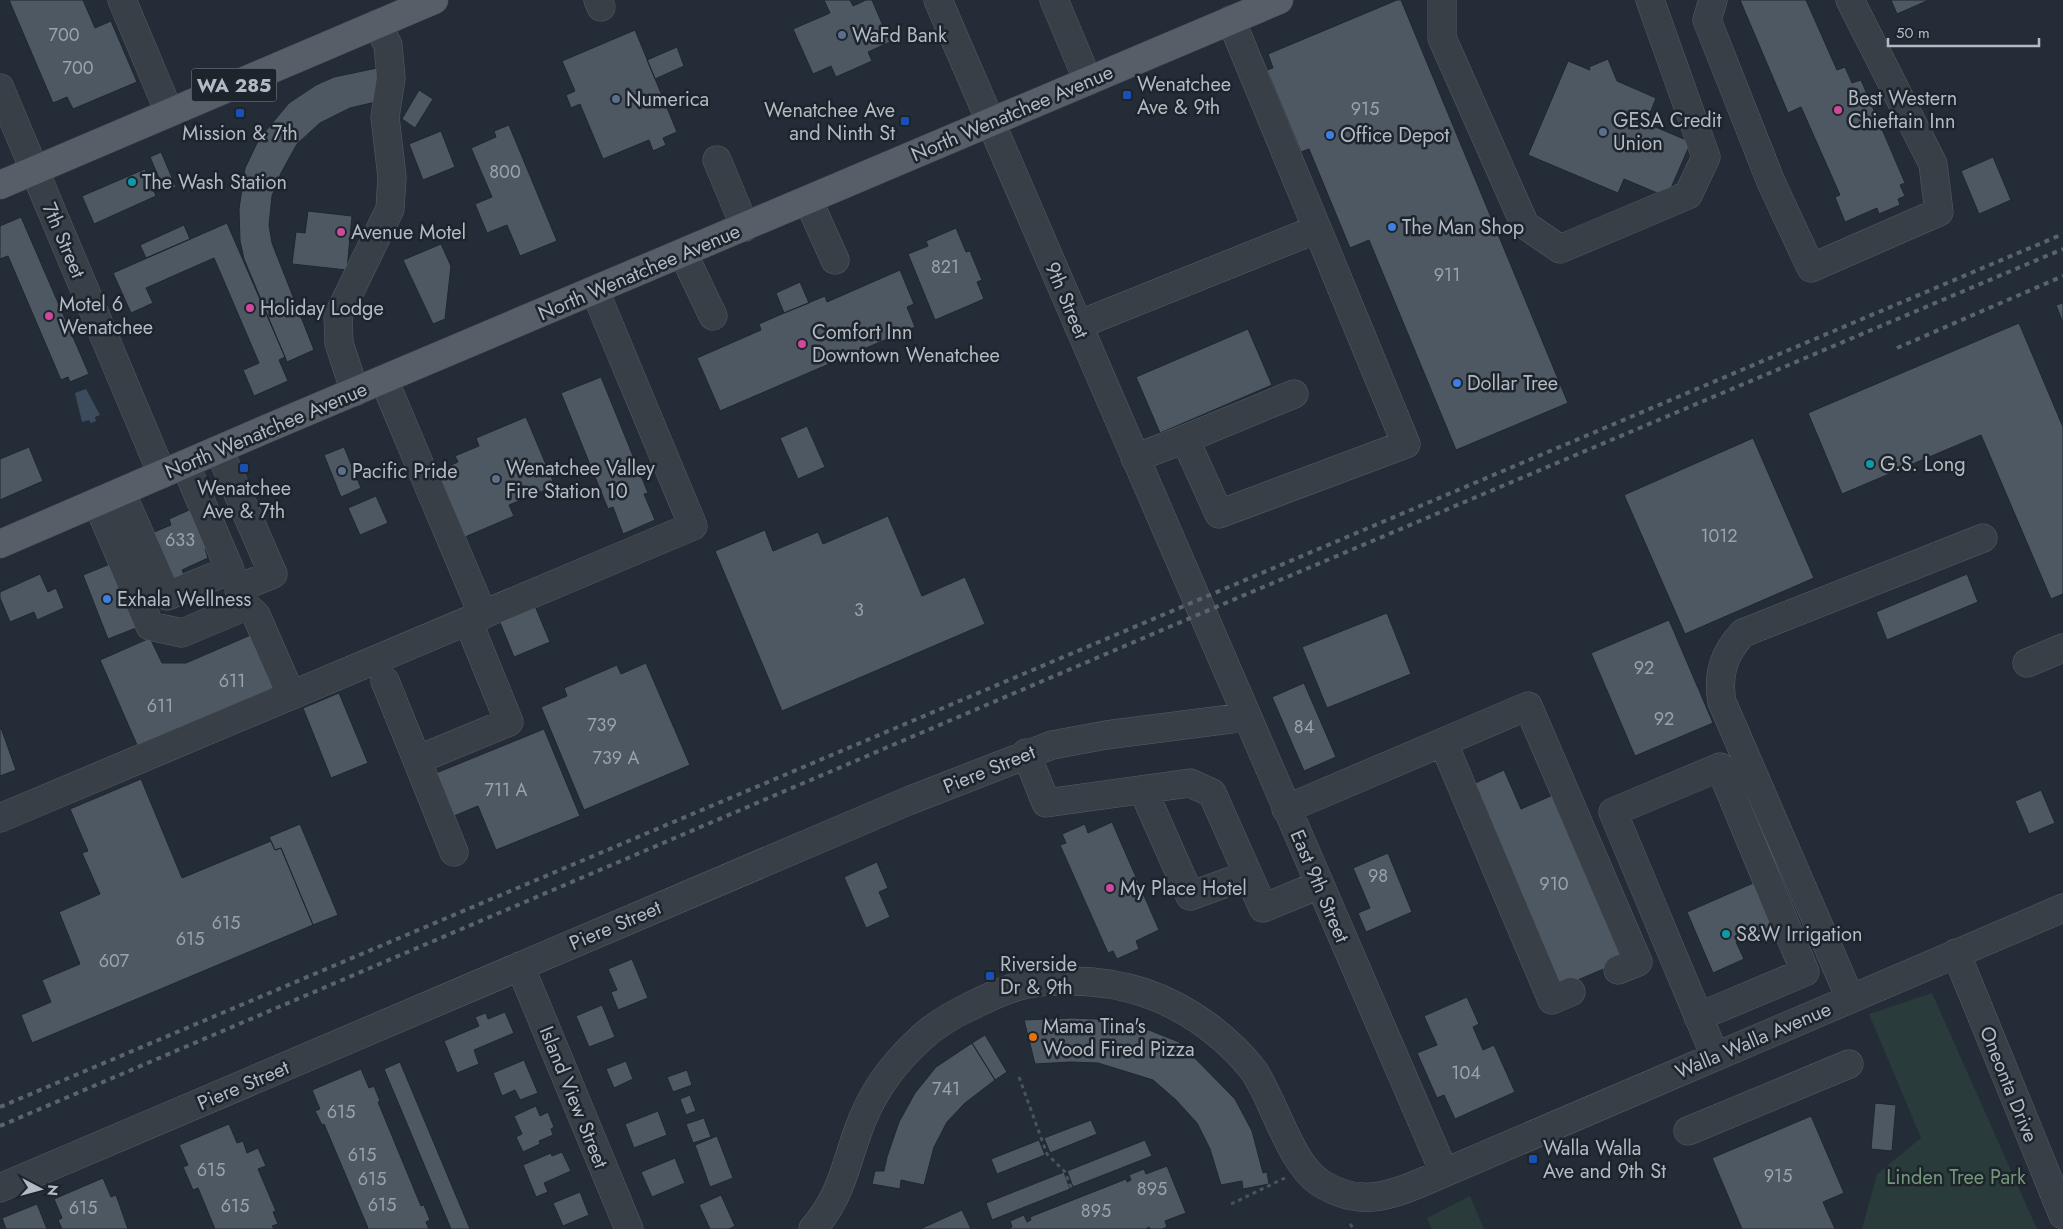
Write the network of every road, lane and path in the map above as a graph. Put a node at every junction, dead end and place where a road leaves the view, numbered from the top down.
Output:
1 (122, 0) edge
2 (434, 0) edge
3 (938, 0) edge
4 (1279, 0) edge
5 (1442, 0) edge
6 (1650, 0) edge
7 (1850, 0) edge
8 (1061, 5) edge
9 (1704, 7) edge
10 (1231, 20) junction
11 (377, 24) junction
12 (1088, 81) junction
13 (0, 88) edge
14 (169, 112) junction
15 (991, 122) junction
16 (717, 160) dead end
17 (34, 170) junction
18 (0, 185) edge
19 (808, 200) junction
20 (745, 227) junction
21 (1317, 228) junction
22 (683, 253) junction
23 (834, 260) dead end
24 (595, 291) junction
25 (713, 316) dead end
26 (1078, 325) junction
27 (384, 380) junction
28 (355, 392) junction
29 (1294, 394) dead end
30 (1185, 438) junction
31 (219, 450) junction
32 (1135, 458) junction
33 (174, 469) junction
34 (109, 497) junction
35 (1983, 538) dead end
36 (0, 544) edge
37 (238, 588) junction
38 (1196, 601) joint
39 (476, 618) junction
40 (2063, 648) edge
41 (2027, 664) dead end
42 (385, 681) dead end
43 (291, 695) junction
44 (1246, 717) junction
45 (1443, 742) junction
46 (1026, 753) junction
47 (417, 760) junction
48 (1143, 790) junction
49 (1286, 809) junction
50 (0, 818) edge
51 (454, 852) dead end
52 (1248, 875) junction
53 (1319, 885) junction
54 (2063, 908) edge
55 (1956, 953) junction
56 (520, 966) junction
57 (1618, 970) dead end
58 (1780, 982) junction
59 (1571, 992) dead end
60 (1850, 998) junction
61 (1698, 1017) junction
62 (1796, 1021) junction
63 (1715, 1056) junction
64 (1849, 1064) dead end
65 (1019, 1077) dead end
66 (1688, 1131) dead end
67 (1444, 1172) junction
68 (1288, 1176) dead end
69 (0, 1188) edge
70 (1072, 1190) dead end
71 (1231, 1204) dead end
72 (2063, 1215) edge
73 (1350, 1224) dead end
74 (629, 1229) edge
75 (813, 1229) edge
76 (1354, 1229) edge

1 - 14 street
2 - 11 main road, WA 285
3 - 15 street, 9th Street
4 - 10 main road, North Wenatchee Avenue
5 - 6 street
7 - 9 street
8 - 12 street
10 - 12 main road, North Wenatchee Avenue
10 - 21 street
11 - 14 main road, WA 285
11 - 28 street
12 - 15 main road, North Wenatchee Avenue
13 - 17 street, 7th Street
14 - 17 main road, WA 285
15 - 19 main road, North Wenatchee Avenue
15 - 26 street, 9th Street
16 - 20 street
17 - 18 main road, WA 285
17 - 33 street, 7th Street
19 - 20 main road, North Wenatchee Avenue
19 - 23 street
20 - 22 main road, North Wenatchee Avenue
21 - 26 street
21 - 30 street
22 - 24 main road, North Wenatchee Avenue
22 - 25 street
24 - 27 main road, North Wenatchee Avenue
24 - 39 street
26 - 32 street, 9th Street
27 - 28 main road, North Wenatchee Avenue
27 - 39 street
28 - 31 main road, North Wenatchee Avenue
29 - 30 street
30 - 32 street
31 - 33 main road, North Wenatchee Avenue
31 - 37 street
32 - 38 street, 9th Street
33 - 34 main road, North Wenatchee Avenue
33 - 37 street, 7th Street
34 - 36 main road, North Wenatchee Avenue
34 - 37 street
34 - 37 street
35 - 60 street
37 - 43 street, 7th Street
38 - 44 street, East 9th Street
39 - 43 street
39 - 47 street
40 - 41 street
42 - 47 street
43 - 50 street
44 - 46 street, Piere Street
44 - 49 street, East 9th Street
45 - 49 street
45 - 57 street
45 - 59 street
46 - 48 street
46 - 56 street, Piere Street
47 - 51 street
48 - 52 street
48 - 52 street
49 - 53 street, East 9th Street
52 - 53 street
53 - 67 street, East 9th Street
54 - 55 street, Walla Walla Avenue
55 - 60 street, Walla Walla Avenue
55 - 72 street, Oneonta Drive
56 - 69 street, Piere Street
56 - 74 street, Island View Street
58 - 61 street
58 - 61 street
58 - 62 street
60 - 62 street, Walla Walla Avenue
61 - 63 street
62 - 63 street, Walla Walla Avenue
63 - 67 street, Walla Walla Avenue
64 - 66 street
65 - 70 path
67 - 75 street, Walla Walla Avenue
68 - 71 path
73 - 76 path

